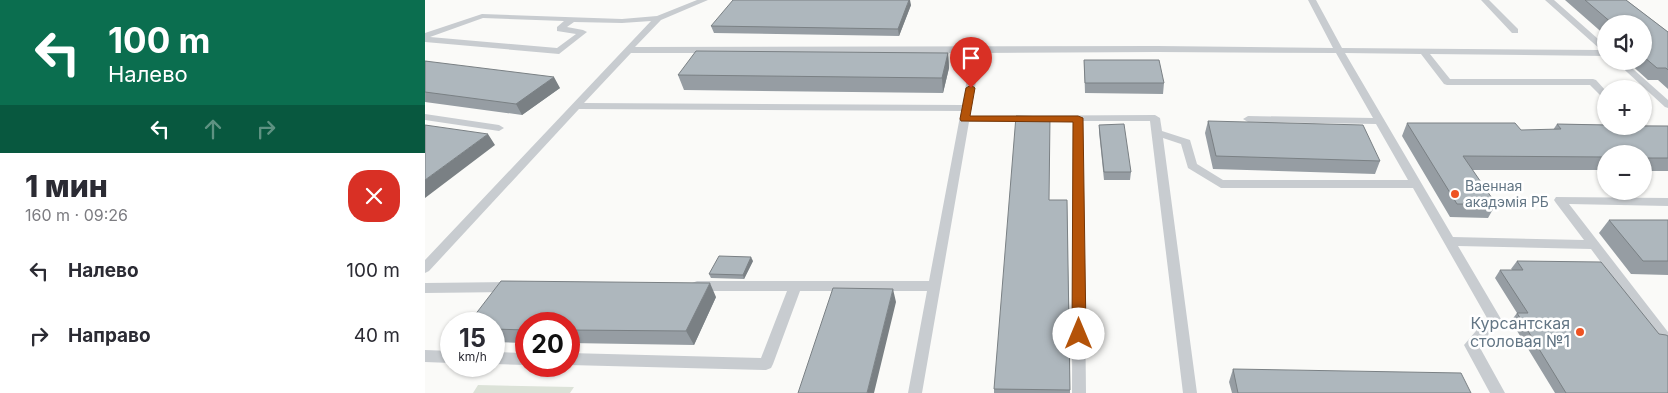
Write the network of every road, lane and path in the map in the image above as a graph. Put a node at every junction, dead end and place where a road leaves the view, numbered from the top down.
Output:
1 (704, 0) edge
2 (1312, 0) edge
3 (1485, 0) edge
4 (1549, 0) edge
5 (658, 18) junction
6 (572, 19) junction
7 (1515, 31) dead end
8 (425, 38) edge
9 (1597, 44) edge
10 (628, 50) junction
11 (977, 50) junction
12 (1341, 52) junction
13 (1424, 52) junction
14 (1597, 52) edge
15 (1629, 70) edge
16 (1597, 86) edge
17 (1668, 105) edge
18 (576, 106) junction
19 (967, 108) junction
20 (425, 116) edge
21 (1078, 118) junction
22 (965, 119) junction
23 (1248, 119) dead end
24 (1381, 121) junction
25 (499, 128) dead end
26 (1157, 133) junction
27 (1417, 184) junction
28 (1668, 202) edge
29 (1449, 241) junction
30 (1594, 245) junction
31 (425, 268) edge
32 (796, 285) junction
33 (688, 286) edge
34 (935, 286) junction
35 (523, 287) edge
36 (425, 288) edge
37 (1668, 342) edge
38 (425, 356) edge
39 (440, 357) edge
40 (580, 360) edge
41 (915, 393) edge
42 (1079, 393) edge
43 (1190, 393) edge
44 (1498, 393) edge

1 - 5 lane
2 - 12 lane
3 - 7 lane
4 - 9 lane
5 - 6 lane
5 - 10 lane
6 - 8 lane
6 - 8 lane
10 - 11 lane
10 - 18 lane
11 - 12 lane
11 - 19 lane
12 - 13 lane
12 - 24 lane
13 - 14 lane
13 - 16 lane
15 - 17 lane
18 - 19 lane
18 - 31 lane
19 - 22 lane
20 - 25 lane
21 - 22 lane
21 - 26 lane
21 - 42 lane
22 - 34 lane
23 - 24 lane
24 - 27 lane
26 - 27 lane
26 - 43 lane
27 - 29 lane
28 - 30 lane
29 - 30 lane
29 - 44 lane
30 - 37 lane
32 - 33 lane
32 - 34 lane
32 - 40 lane
34 - 41 lane
35 - 36 lane
38 - 39 lane

